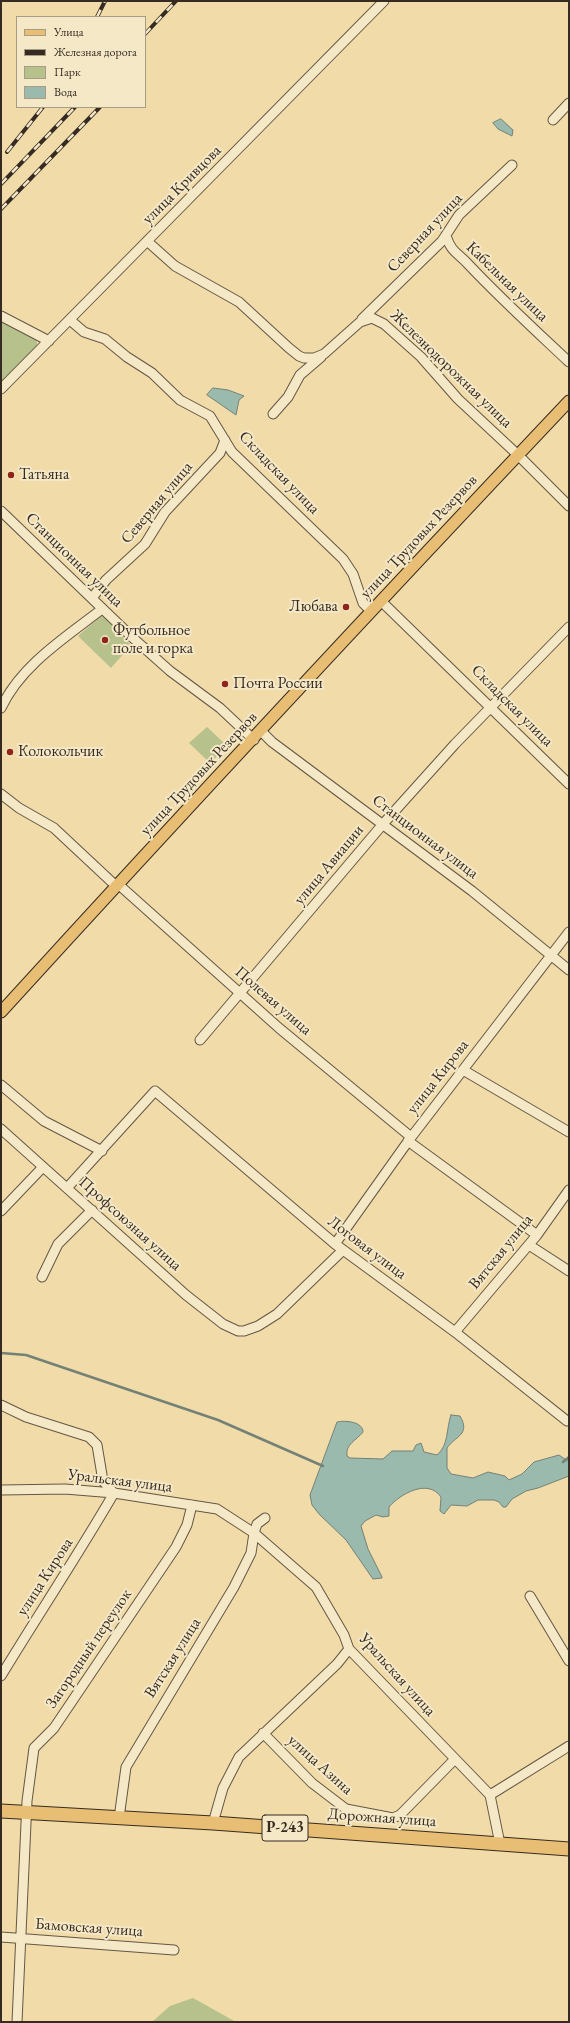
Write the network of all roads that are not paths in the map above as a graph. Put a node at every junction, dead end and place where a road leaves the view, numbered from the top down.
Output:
1 (384, 1) edge
2 (569, 103) edge
3 (553, 120) dead end
4 (512, 165) dead end
5 (446, 236) junction
6 (147, 241) junction
7 (1, 316) edge
8 (70, 320) junction
9 (360, 322) junction
10 (49, 341) junction
11 (324, 354) junction
12 (569, 362) edge
13 (1, 389) edge
14 (569, 402) edge
15 (273, 414) dead end
16 (225, 440) junction
17 (518, 455) junction
18 (569, 506) edge
19 (1, 511) edge
20 (92, 598) junction
21 (381, 600) junction
22 (102, 608) junction
23 (371, 611) junction
24 (569, 627) edge
25 (1, 708) edge
26 (492, 708) junction
27 (261, 731) junction
28 (254, 740) junction
29 (569, 784) edge
30 (1, 794) edge
31 (383, 824) junction
32 (117, 885) junction
33 (569, 932) edge
34 (551, 955) junction
35 (569, 970) edge
36 (240, 993) junction
37 (1, 1012) edge
38 (200, 1040) dead end
39 (463, 1070) junction
40 (1, 1085) edge
41 (1, 1129) edge
42 (569, 1132) edge
43 (410, 1139) junction
44 (102, 1151) junction
45 (43, 1167) junction
46 (67, 1188) junction
47 (569, 1190) edge
48 (92, 1210) junction
49 (1, 1211) edge
50 (537, 1235) junction
51 (335, 1244) junction
52 (529, 1245) junction
53 (343, 1250) junction
54 (569, 1270) edge
55 (42, 1277) dead end
56 (454, 1332) junction
57 (1, 1405) edge
58 (568, 1421) dead end
59 (1, 1490) edge
60 (114, 1493) junction
61 (192, 1505) junction
62 (265, 1518) dead end
63 (254, 1533) junction
64 (530, 1596) dead end
65 (349, 1649) junction
66 (569, 1661) edge
67 (1, 1676) edge
68 (263, 1733) junction
69 (569, 1746) edge
70 (455, 1759) junction
71 (490, 1795) junction
72 (1, 1811) edge
73 (27, 1812) junction
74 (119, 1818) junction
75 (393, 1818) junction
76 (213, 1823) junction
77 (391, 1836) junction
78 (500, 1844) junction
79 (569, 1849) edge
80 (1, 1937) edge
81 (21, 1938) junction
82 (174, 1950) dead end
83 (17, 2022) edge

1 - 6 street, улица Кривцова
2 - 3 street
4 - 5 street, Северная улица
5 - 9 street, Северная улица
5 - 12 street, Кабельная улица
6 - 8 street, улица Кривцова
6 - 11 street
7 - 10 street
8 - 10 street, улица Кривцова
8 - 16 street, Складская улица
9 - 11 street
9 - 17 street, Железнодорожная улица
10 - 13 street, улица Кривцова
11 - 15 street
14 - 17 main road, улица Трудовых Резервов
16 - 20 street, Северная улица
16 - 23 street, Складская улица
17 - 18 street, Железнодорожная улица
17 - 21 main road, улица Трудовых Резервов
19 - 20 street, Станционная улица
20 - 22 street, Станционная улица
21 - 23 main road, улица Трудовых Резервов
21 - 26 street, Складская улица
22 - 25 street
22 - 28 street, Станционная улица
23 - 27 main road, улица Трудовых Резервов
24 - 26 street, улица Авиации
26 - 29 street, Складская улица
26 - 31 street, улица Авиации
27 - 28 main road, улица Трудовых Резервов
27 - 31 street, Станционная улица
28 - 32 main road, улица Трудовых Резервов
30 - 32 street, Полевая улица
31 - 34 street, Станционная улица
31 - 36 street, улица Авиации
32 - 36 street, Полевая улица
32 - 37 main road, улица Трудовых Резервов
33 - 34 street, улица Кирова
34 - 35 street, Станционная улица
34 - 39 street, улица Кирова
36 - 38 street, улица Авиации
36 - 43 street, Полевая улица
39 - 42 street
39 - 43 street, улица Кирова
40 - 44 street
41 - 45 street, Профсоюзная улица
43 - 50 street, Полевая улица
43 - 51 street, улица Кирова
44 - 46 street
44 - 51 street, Логовая улица
45 - 46 street, Профсоюзная улица
45 - 49 street
46 - 48 street, Профсоюзная улица
47 - 50 street, Вятская улица
48 - 53 street, Профсоюзная улица
48 - 55 street
50 - 52 street, Вятская улица
51 - 53 street, Логовая улица
52 - 54 street
52 - 56 street, Вятская улица
53 - 56 street, Логовая улица
56 - 58 street, Логовая улица
57 - 60 street
59 - 60 street, Уральская улица
60 - 61 street, Уральская улица
60 - 67 street, улица Кирова
61 - 63 street, Уральская улица
61 - 73 street, Загородный переулок
62 - 63 street, Вятская улица
63 - 65 street, Уральская улица
63 - 74 street, Вятская улица
64 - 66 street
65 - 68 street, улица Азина
65 - 70 street, Уральская улица
68 - 75 street, улица Азина
68 - 76 street, улица Азина
69 - 71 street
70 - 71 street, Уральская улица
70 - 75 street
71 - 78 street
72 - 73 highway, Дорожная улица / Р-243
73 - 74 highway, Дорожная улица / Р-243
73 - 81 street, Загородный переулок
74 - 76 highway, Дорожная улица / Р-243
75 - 77 street
76 - 77 highway, Дорожная улица / Р-243
77 - 78 highway, Дорожная улица / Р-243
78 - 79 highway, Дорожная улица / Р-243
80 - 81 street, Бамовская улица
81 - 82 street, Бамовская улица
81 - 83 street, Загородный переулок

